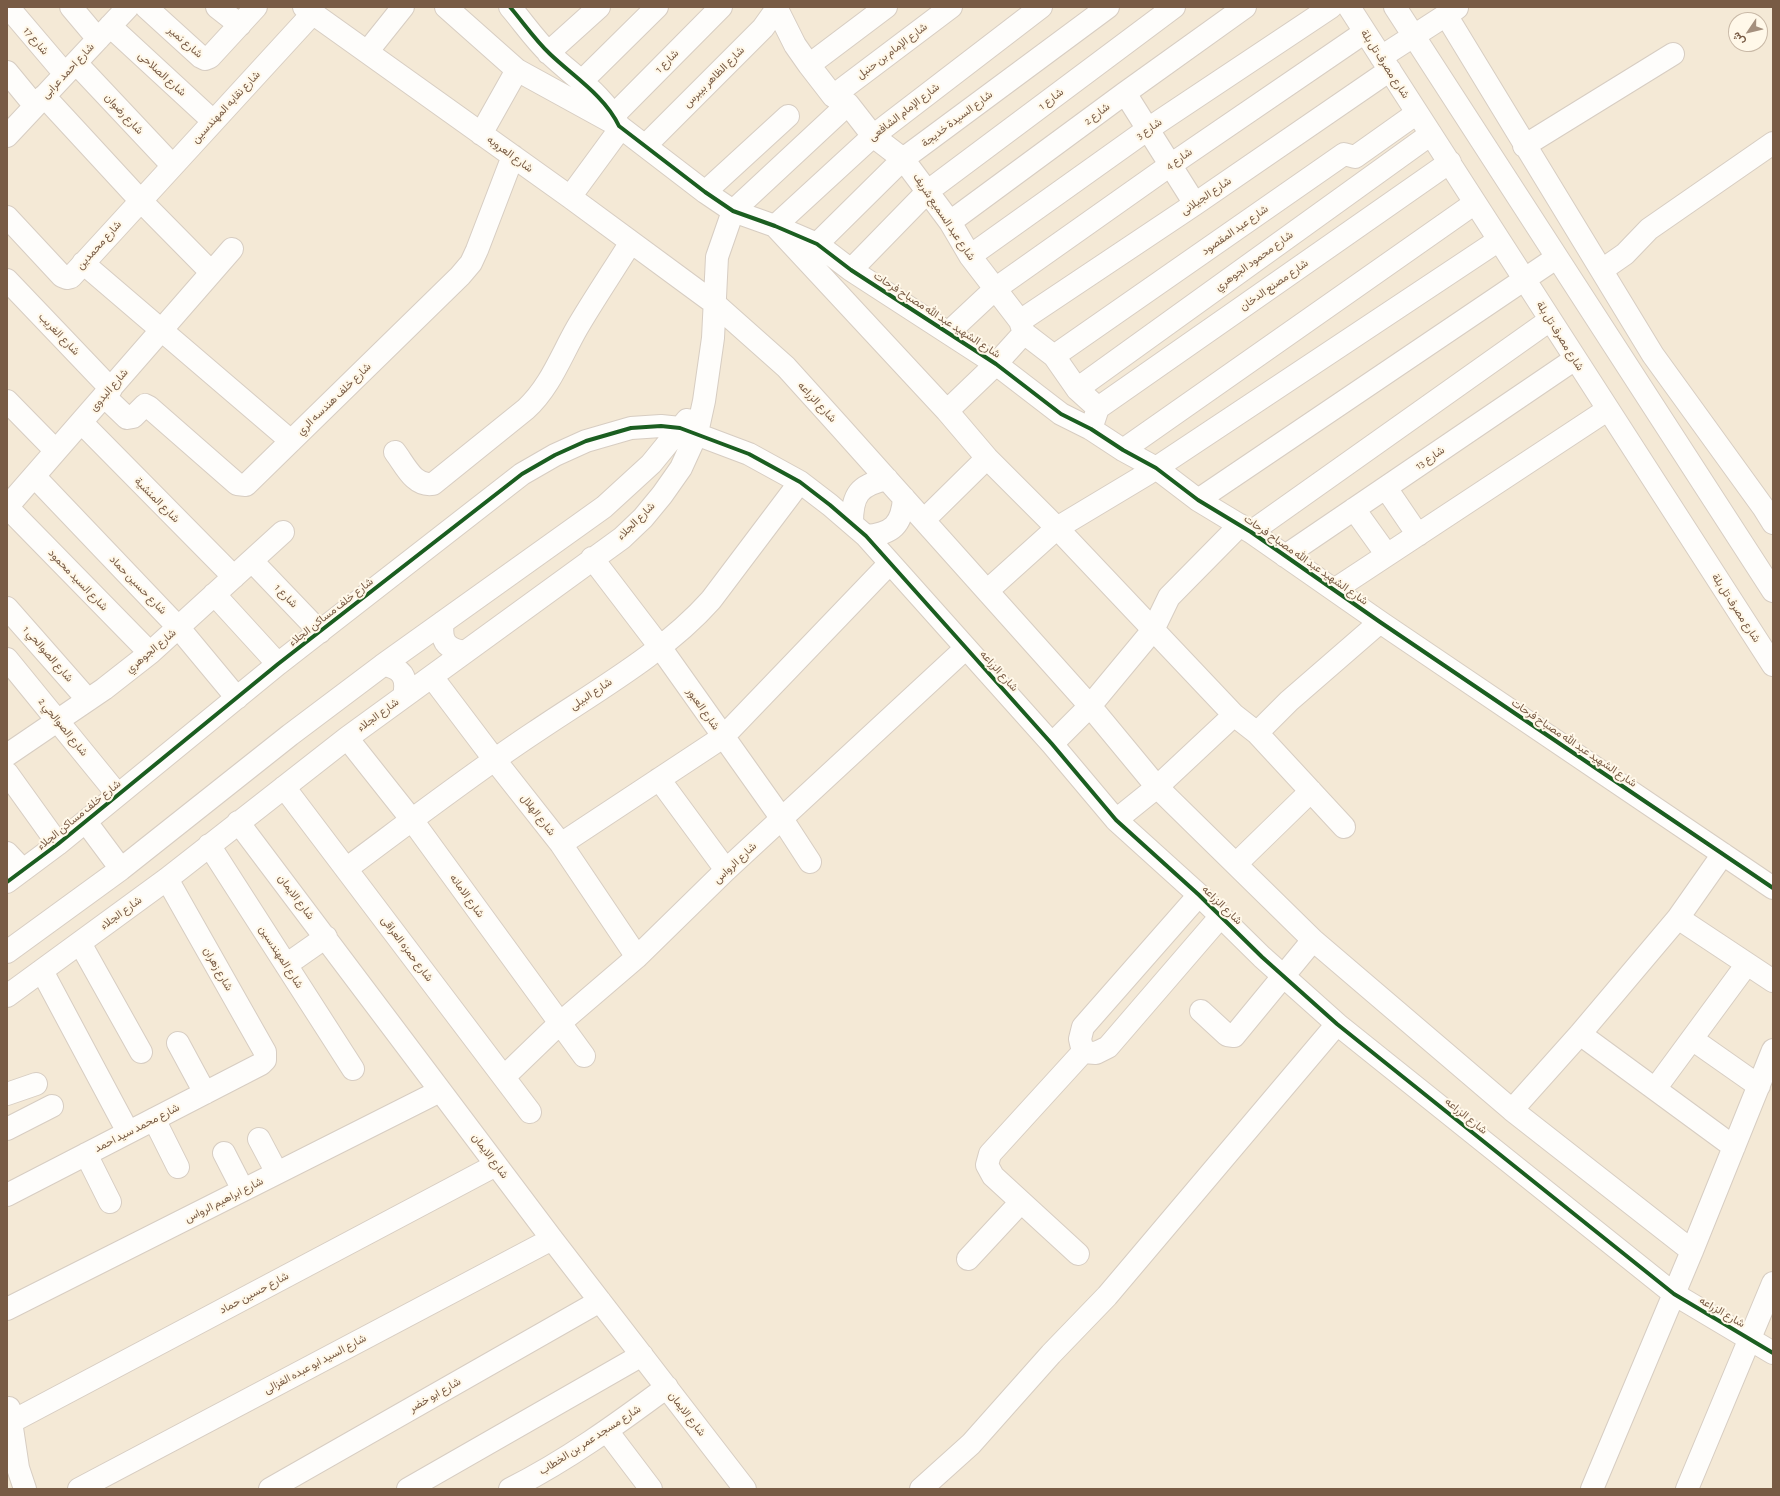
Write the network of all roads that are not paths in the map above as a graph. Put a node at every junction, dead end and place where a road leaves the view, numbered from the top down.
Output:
1 (8, 7) edge
2 (71, 7) edge
3 (128, 7) edge
4 (146, 7) edge
5 (217, 7) edge
6 (256, 7) edge
7 (403, 7) edge
8 (510, 7) edge
9 (599, 7) edge
10 (657, 7) edge
11 (720, 7) edge
12 (886, 7) edge
13 (951, 7) edge
14 (1041, 7) edge
15 (1108, 7) edge
16 (1174, 7) edge
17 (1245, 7) edge
18 (1331, 7) edge
19 (1349, 7) edge
20 (1395, 7) edge
21 (451, 8) edge
22 (777, 8) edge
23 (309, 10) edge
24 (1452, 11) edge
25 (240, 25) junction
26 (1365, 32) junction
27 (104, 33) junction
28 (1414, 35) junction
29 (367, 52) junction
30 (548, 53) junction
31 (1673, 54) dead end
32 (1386, 64) junction
33 (809, 65) junction
34 (70, 68) junction
35 (516, 70) junction
36 (7, 72) edge
37 (582, 81) junction
38 (1125, 93) junction
39 (840, 100) junction
40 (40, 101) junction
41 (1417, 112) junction
42 (788, 116) dead end
43 (617, 120) junction
44 (213, 121) junction
45 (1148, 129) junction
46 (481, 134) junction
47 (1431, 134) junction
48 (7, 136) edge
49 (873, 136) junction
50 (1773, 143) edge
51 (646, 145) junction
52 (1524, 146) junction
53 (513, 156) junction
54 (903, 158) junction
55 (1450, 162) junction
56 (172, 165) junction
57 (1169, 166) junction
58 (928, 191) junction
59 (705, 192) junction
60 (570, 197) junction
61 (140, 200) junction
62 (1476, 202) junction
63 (1195, 204) junction
64 (733, 211) junction
65 (7, 217) edge
66 (950, 222) junction
67 (775, 226) junction
68 (1499, 240) junction
69 (631, 242) junction
70 (817, 244) junction
71 (232, 249) dead end
72 (970, 256) junction
73 (1556, 258) junction
74 (84, 263) junction
75 (851, 270) junction
76 (1602, 270) junction
77 (211, 272) junction
78 (1524, 279) junction
79 (7, 280) edge
80 (995, 289) junction
81 (714, 303) junction
82 (1550, 320) junction
83 (1022, 327) junction
84 (161, 329) junction
85 (949, 332) junction
86 (1054, 356) junction
87 (1575, 360) junction
88 (996, 364) junction
89 (1077, 389) junction
90 (107, 392) junction
91 (7, 401) edge
92 (1098, 408) junction
93 (1608, 410) junction
94 (947, 411) junction
95 (81, 422) junction
96 (1091, 429) junction
97 (688, 431) junction
98 (291, 441) junction
99 (1123, 450) junction
100 (56, 452) junction
101 (395, 452) dead end
102 (987, 458) junction
103 (1156, 468) junction
104 (34, 476) junction
105 (887, 479) junction
106 (800, 482) junction
107 (1386, 488) junction
108 (904, 498) junction
109 (1198, 500) junction
110 (7, 507) edge
111 (1354, 509) junction
112 (924, 520) junction
113 (1773, 522) edge
114 (1057, 528) junction
115 (1245, 528) junction
116 (859, 530) junction
117 (283, 532) dead end
118 (1418, 535) junction
119 (1387, 555) junction
120 (1285, 556) junction
121 (592, 558) junction
122 (252, 560) junction
123 (890, 563) junction
124 (234, 577) junction
125 (1334, 590) junction
126 (988, 591) junction
127 (1773, 591) edge
128 (214, 594) junction
129 (7, 608) edge
130 (443, 622) junction
131 (1380, 622) junction
132 (178, 627) junction
133 (1153, 630) junction
134 (320, 632) junction
135 (660, 647) junction
136 (966, 648) junction
137 (465, 652) junction
138 (150, 653) junction
139 (7, 659) edge
140 (278, 664) junction
141 (383, 665) junction
142 (1773, 665) edge
143 (432, 677) junction
144 (404, 696) junction
145 (236, 698) junction
146 (88, 700) junction
147 (1090, 706) junction
148 (1234, 715) junction
149 (58, 720) junction
150 (1257, 733) junction
151 (722, 737) junction
152 (347, 738) junction
153 (1052, 744) junction
154 (8, 757) edge
155 (494, 759) junction
156 (659, 778) junction
157 (284, 787) junction
158 (1157, 787) junction
159 (1311, 791) junction
160 (118, 795) junction
161 (782, 819) junction
162 (412, 820) junction
163 (1116, 820) junction
164 (86, 822) junction
165 (238, 822) junction
166 (1344, 827) dead end
167 (58, 844) junction
168 (561, 844) junction
169 (209, 845) junction
170 (7, 853) edge
171 (1723, 854) junction
172 (810, 862) dead end
173 (1236, 864) junction
174 (121, 869) junction
175 (346, 869) junction
176 (726, 870) junction
177 (15, 876) edge
178 (167, 879) junction
179 (1773, 888) edge
180 (1199, 894) junction
181 (1221, 916) junction
182 (1678, 918) junction
183 (326, 937) junction
184 (1314, 940) junction
185 (80, 943) junction
186 (7, 952) edge
187 (637, 957) junction
188 (1747, 964) junction
189 (286, 965) junction
190 (42, 971) junction
191 (1284, 977) junction
192 (1773, 981) edge
193 (7, 996) edge
194 (1201, 1011) dead end
195 (560, 1023) junction
196 (1337, 1024) junction
197 (1580, 1034) junction
198 (1692, 1039) junction
199 (178, 1043) dead end
200 (1773, 1050) edge
201 (142, 1052) dead end
202 (1083, 1052) junction
203 (584, 1056) dead end
204 (265, 1060) joint
205 (353, 1069) dead end
206 (504, 1077) junction
207 (36, 1084) dead end
208 (1759, 1086) junction
209 (1654, 1089) junction
210 (440, 1090) junction
211 (205, 1093) junction
212 (7, 1094) edge
213 (52, 1106) dead end
214 (1512, 1110) junction
215 (530, 1112) dead end
216 (154, 1119) junction
217 (7, 1129) edge
218 (128, 1132) junction
219 (260, 1140) dead end
220 (1734, 1147) junction
221 (224, 1153) dead end
222 (86, 1154) junction
223 (496, 1164) junction
224 (178, 1167) dead end
225 (277, 1173) junction
226 (243, 1190) junction
227 (7, 1195) edge
228 (110, 1202) dead end
229 (1021, 1202) junction
230 (552, 1239) junction
231 (1692, 1251) junction
232 (1078, 1254) dead end
233 (968, 1259) dead end
234 (1773, 1283) edge
235 (1674, 1294) junction
236 (600, 1301) junction
237 (7, 1309) edge
238 (1749, 1338) junction
239 (1773, 1353) edge
240 (642, 1355) junction
241 (667, 1388) junction
242 (7, 1399) edge
243 (9, 1417) edge
244 (607, 1431) junction
245 (533, 1484) edge
246 (25, 1489) edge
247 (79, 1489) edge
248 (270, 1489) edge
249 (408, 1489) edge
250 (510, 1489) edge
251 (651, 1489) edge
252 (745, 1489) edge
253 (921, 1489) edge
254 (1592, 1489) edge
255 (1687, 1489) edge

1 - 34 street, شارع 17
2 - 27 street, شارع الصلاحى
3 - 27 street, شارع احمد عرابى
4 - 25 street, شارع نمير
5 - 25 street
6 - 25 street, شارع نمير
7 - 29 street
8 - 30 street, شارع الشهيد عبد الله مصباح فرحات
9 - 30 street
10 - 37 street
11 - 43 street, شارع 1
12 - 33 street
13 - 39 street, شارع الإمام بن حنبل
14 - 49 street, شارع الإمام الشافعى
15 - 54 street, شارع السيدة خديجة
16 - 58 street, شارع 1
17 - 38 street, شارع 2
18 - 45 street, شارع 3
19 - 26 street, شارع مصرف تل بلة
20 - 28 street
21 - 35 street
22 - 33 street, شارع عبد السميع شريف
22 - 51 street, شارع الظاهر بيبرس
23 - 29 street, شارع العروبه
23 - 44 street, شارع نقابه المهندسين
24 - 28 street, شارع الجيلانى
24 - 52 street
26 - 32 street, شارع مصرف تل بلة
26 - 57 street, شارع 4
27 - 34 street, شارع احمد عرابى
27 - 44 street, شارع الصلاحى
28 - 32 street, شارع الجيلانى
28 - 73 street
29 - 46 street, شارع العروبه
30 - 37 street, شارع الشهيد عبد الله مصباح فرحات
31 - 52 street
32 - 41 street, شارع مصرف تل بلة
32 - 63 street, شارع الجيلانى
33 - 39 street, شارع عبد السميع شريف
34 - 40 street, شارع احمد عرابى
34 - 56 street, شارع رضوان
35 - 43 street
35 - 46 street
36 - 40 street
37 - 43 street, شارع الشهيد عبد الله مصباح فرحات
38 - 45 street
38 - 66 street, شارع 2
39 - 49 street, شارع عبد السميع شريف
39 - 64 street, شارع الإمام بن حنبل
40 - 48 street, شارع احمد عرابى
40 - 61 street
41 - 47 street, شارع مصرف تل بلة
41 - 86 street, شارع عبد المقصود
42 - 59 street
43 - 51 street, شارع الشهيد عبد الله مصباح فرحات
43 - 60 street, شارع 1
44 - 56 street, شارع نقابه المهندسين
45 - 57 street
45 - 72 street, شارع 3
46 - 53 street, شارع العروبه
47 - 55 street, شارع مصرف تل بلة
47 - 89 street, شارع محمود الجوهري
49 - 54 street, شارع عبد السميع شريف
49 - 67 street, شارع الإمام الشافعى
50 - 76 street
51 - 59 street, شارع الشهيد عبد الله مصباح فرحات
52 - 76 street
53 - 60 street, شارع العروبه
53 - 98 street, شارع خلف هندسه الري
54 - 58 street, شارع عبد السميع شريف
54 - 70 street, شارع السيدة خديجة
55 - 62 street, شارع مصرف تل بلة
55 - 92 street, شارع مصنع الدخان
56 - 61 street, شارع نقابه المهندسين
57 - 63 street
57 - 80 street, شارع 4
58 - 66 street, شارع عبد السميع شريف
58 - 75 street, شارع 1
59 - 64 street, شارع الشهيد عبد الله مصباح فرحات
60 - 69 street, شارع العروبه
61 - 74 street, شارع محمدين
61 - 77 street
62 - 68 street, شارع مصرف تل بلة
62 - 99 street
63 - 83 street, شارع الجيلانى
64 - 67 street, شارع الشهيد عبد الله مصباح فرحات
64 - 81 street, شارع الجلاء
65 - 74 street, شارع محمدين
66 - 72 street, شارع عبد السميع شريف
67 - 70 street, شارع الشهيد عبد الله مصباح فرحات
67 - 94 street
68 - 78 street, شارع مصرف تل بلة
68 - 103 street
69 - 81 street, شارع العروبه
69 - 101 street
70 - 75 street, شارع الشهيد عبد الله مصباح فرحات
71 - 77 street, شارع البدوى
72 - 80 street, شارع عبد السميع شريف
73 - 78 street
73 - 127 street
74 - 84 street
75 - 85 street, شارع الشهيد عبد الله مصباح فرحات
76 - 113 street
77 - 84 street, شارع البدوى
78 - 82 street, شارع مصرف تل بلة
78 - 109 street
79 - 90 street, شارع الغريب
80 - 83 street, شارع عبد السميع شريف
80 - 85 street, شارع 4
81 - 97 street, شارع الجلاء
81 - 105 street, شارع الزراعه
82 - 87 street, شارع مصرف تل بلة
82 - 115 street
83 - 86 street, شارع عبد السميع شريف
83 - 88 street, شارع الجيلانى
84 - 90 street, شارع البدوى
84 - 98 street
85 - 88 street, شارع الشهيد عبد الله مصباح فرحات
86 - 89 street, شارع عبد السميع شريف
87 - 93 street, شارع مصرف تل بلة
87 - 107 street, شارع 13
88 - 94 street, شارع الجيلانى
88 - 96 street, شارع الشهيد عبد الله مصباح فرحات
89 - 92 street, شارع عبد السميع شريف
90 - 95 street, شارع البدوى
90 - 98 street, شارع خلف هندسه الري
91 - 100 street
92 - 96 street
93 - 118 street
93 - 142 street, شارع مصرف تل بلة
94 - 102 street
95 - 100 street, شارع البدوى
95 - 124 street, شارع المنشية
96 - 99 street, شارع الشهيد عبد الله مصباح فرحات
97 - 106 street, شارع الزراعه
97 - 121 street, شارع الجلاء
97 - 130 street, شارع الجلاء
97 - 134 street, شارع خلف مساكن الجلاء
99 - 103 street, شارع الشهيد عبد الله مصباح فرحات
100 - 104 street, شارع البدوى
102 - 112 street
102 - 114 street
103 - 109 street, شارع الشهيد عبد الله مصباح فرحات
103 - 114 street
104 - 110 street, شارع البدوى
104 - 132 street, شارع حسين حماد
105 - 108 street, شارع الزراعه
105 - 116 street
106 - 116 street, شارع الزراعه
106 - 135 street, شارع البيلى
107 - 111 street, شارع 13
107 - 118 street
108 - 112 street, شارع الزراعه
108 - 116 street
109 - 115 street, شارع الشهيد عبد الله مصباح فرحات
110 - 138 street, شارع السيد محمود
111 - 119 street
111 - 120 street, شارع 13
112 - 126 street, شارع الزراعه
114 - 126 street
114 - 133 street
115 - 120 street, شارع الشهيد عبد الله مصباح فرحات
115 - 133 street
116 - 123 street, شارع الزراعه
117 - 122 street, شارع الجوهري
118 - 119 street
119 - 125 street
120 - 125 street, شارع الشهيد عبد الله مصباح فرحات
121 - 135 street, شارع العبور
121 - 137 street, شارع الجلاء
122 - 124 street, شارع الجوهري
122 - 134 street, شارع 1
123 - 136 street, شارع الزراعه
123 - 151 street
124 - 128 street, شارع الجوهري
125 - 131 street, شارع الشهيد عبد الله مصباح فرحات
126 - 147 street, شارع الزراعه
128 - 132 street, شارع الجوهري
128 - 140 street
129 - 146 street, شارع الصوالحي 1
130 - 137 street
130 - 141 street, شارع الجلاء
131 - 150 street
131 - 171 street, شارع الشهيد عبد الله مصباح فرحات
132 - 138 street, شارع الجوهري
132 - 145 street, شارع حسين حماد
133 - 147 street
133 - 148 street
134 - 140 street, شارع خلف مساكن الجلاء
135 - 151 street, شارع العبور
135 - 155 street, شارع البيلى
136 - 153 street, شارع الزراعه
136 - 161 street, شارع الرواس
137 - 143 street, شارع الجلاء
138 - 146 street, شارع الجوهري
139 - 149 street, شارع الصوالحي 2
140 - 145 street, شارع خلف مساكن الجلاء
141 - 144 street
141 - 174 street, شارع الجلاء
143 - 144 street, شارع الجلاء
143 - 155 street, شارع الهلال
144 - 152 street, شارع الجلاء
145 - 160 street, شارع خلف مساكن الجلاء
146 - 149 street, شارع الجوهري
147 - 153 street
147 - 158 street, شارع الزراعه
148 - 150 street
148 - 158 street
149 - 154 street, شارع الجوهري
149 - 160 street, شارع الصوالحي 2
150 - 159 street
151 - 156 street
151 - 161 street, شارع العبور
152 - 157 street, شارع الجلاء
152 - 162 street, شارع الامانه
153 - 163 street, شارع الزراعه
154 - 167 street
155 - 162 street, شارع البيلى
155 - 168 street, شارع الهلال
156 - 168 street
156 - 176 street
157 - 165 street, شارع الجلاء
157 - 175 street, شارع حمزه العراقى
158 - 163 street
158 - 173 street, شارع الزراعه
159 - 166 street
159 - 173 street
160 - 164 street, شارع خلف مساكن الجلاء
161 - 172 street, شارع العبور
161 - 176 street, شارع الرواس
162 - 175 street, شارع البيلى
162 - 195 street, شارع الامانه
163 - 180 street, شارع الزراعه
164 - 167 street, شارع خلف مساكن الجلاء
164 - 174 street
165 - 169 street, شارع الجلاء
165 - 183 street, شارع الايمان
167 - 177 street, شارع خلف مساكن الجلاء
168 - 187 street, شارع الهلال
169 - 178 street, شارع الجلاء
169 - 189 street, شارع المهندسين
170 - 177 street
171 - 179 street, شارع الشهيد عبد الله مصباح فرحات
171 - 182 street
173 - 184 street, شارع الزراعه
174 - 186 street, شارع الجلاء
175 - 206 street, شارع حمزه العراقى
176 - 187 street, شارع الرواس
178 - 185 street, شارع الجلاء
178 - 204 street, شارع زهران
180 - 181 street, شارع الزراعه
180 - 202 street
181 - 191 street, شارع الزراعه
181 - 202 street
182 - 188 street
182 - 197 street
183 - 189 street
183 - 210 street, شارع الايمان
184 - 191 street
184 - 214 street, شارع الزراعه
185 - 190 street, شارع الجلاء
185 - 201 street
187 - 195 street, شارع الرواس
188 - 192 street
188 - 198 street
189 - 205 street, شارع المهندسين
190 - 193 street, شارع الجلاء
190 - 218 street
191 - 194 street
191 - 196 street, شارع الزراعه
195 - 203 street, شارع الامانه
195 - 206 street, شارع الرواس
196 - 235 street, شارع الزراعه
196 - 253 street
197 - 209 street
197 - 214 street
198 - 208 street
198 - 209 street
199 - 211 street
200 - 208 street
202 - 229 street
204 - 211 street, شارع محمد سيد احمد
206 - 215 street, شارع حمزه العراقى
207 - 212 street
208 - 220 street
209 - 220 street
210 - 223 street, شارع الايمان
210 - 225 street, شارع ابراهيم الرواس
211 - 216 street, شارع محمد سيد احمد
213 - 217 street
214 - 231 street, شارع الزراعه
216 - 218 street, شارع محمد سيد احمد
216 - 224 street
218 - 222 street, شارع محمد سيد احمد
219 - 225 street
220 - 231 street
221 - 226 street
222 - 227 street, شارع محمد سيد احمد
222 - 228 street
223 - 230 street, شارع الايمان
223 - 243 street, شارع حسين حماد
225 - 226 street, شارع ابراهيم الرواس
226 - 237 street, شارع ابراهيم الرواس
229 - 232 street
229 - 233 street
230 - 236 street, شارع الايمان
230 - 247 street, شارع السيد ابو عبده الغزالى
231 - 235 street
234 - 238 street
235 - 238 street, شارع الزراعه
235 - 254 street
236 - 240 street, شارع الايمان
236 - 248 street, شارع ابو خضر
238 - 239 street, شارع الزراعه
238 - 255 street
240 - 241 street, شارع الايمان
240 - 249 street
241 - 244 street, شارع مسجد عمر بن الخطاب
241 - 252 street, شارع الايمان
242 - 243 street
243 - 246 street
244 - 245 street, شارع مسجد عمر بن الخطاب
244 - 251 street
245 - 250 street, شارع مسجد عمر بن الخطاب

